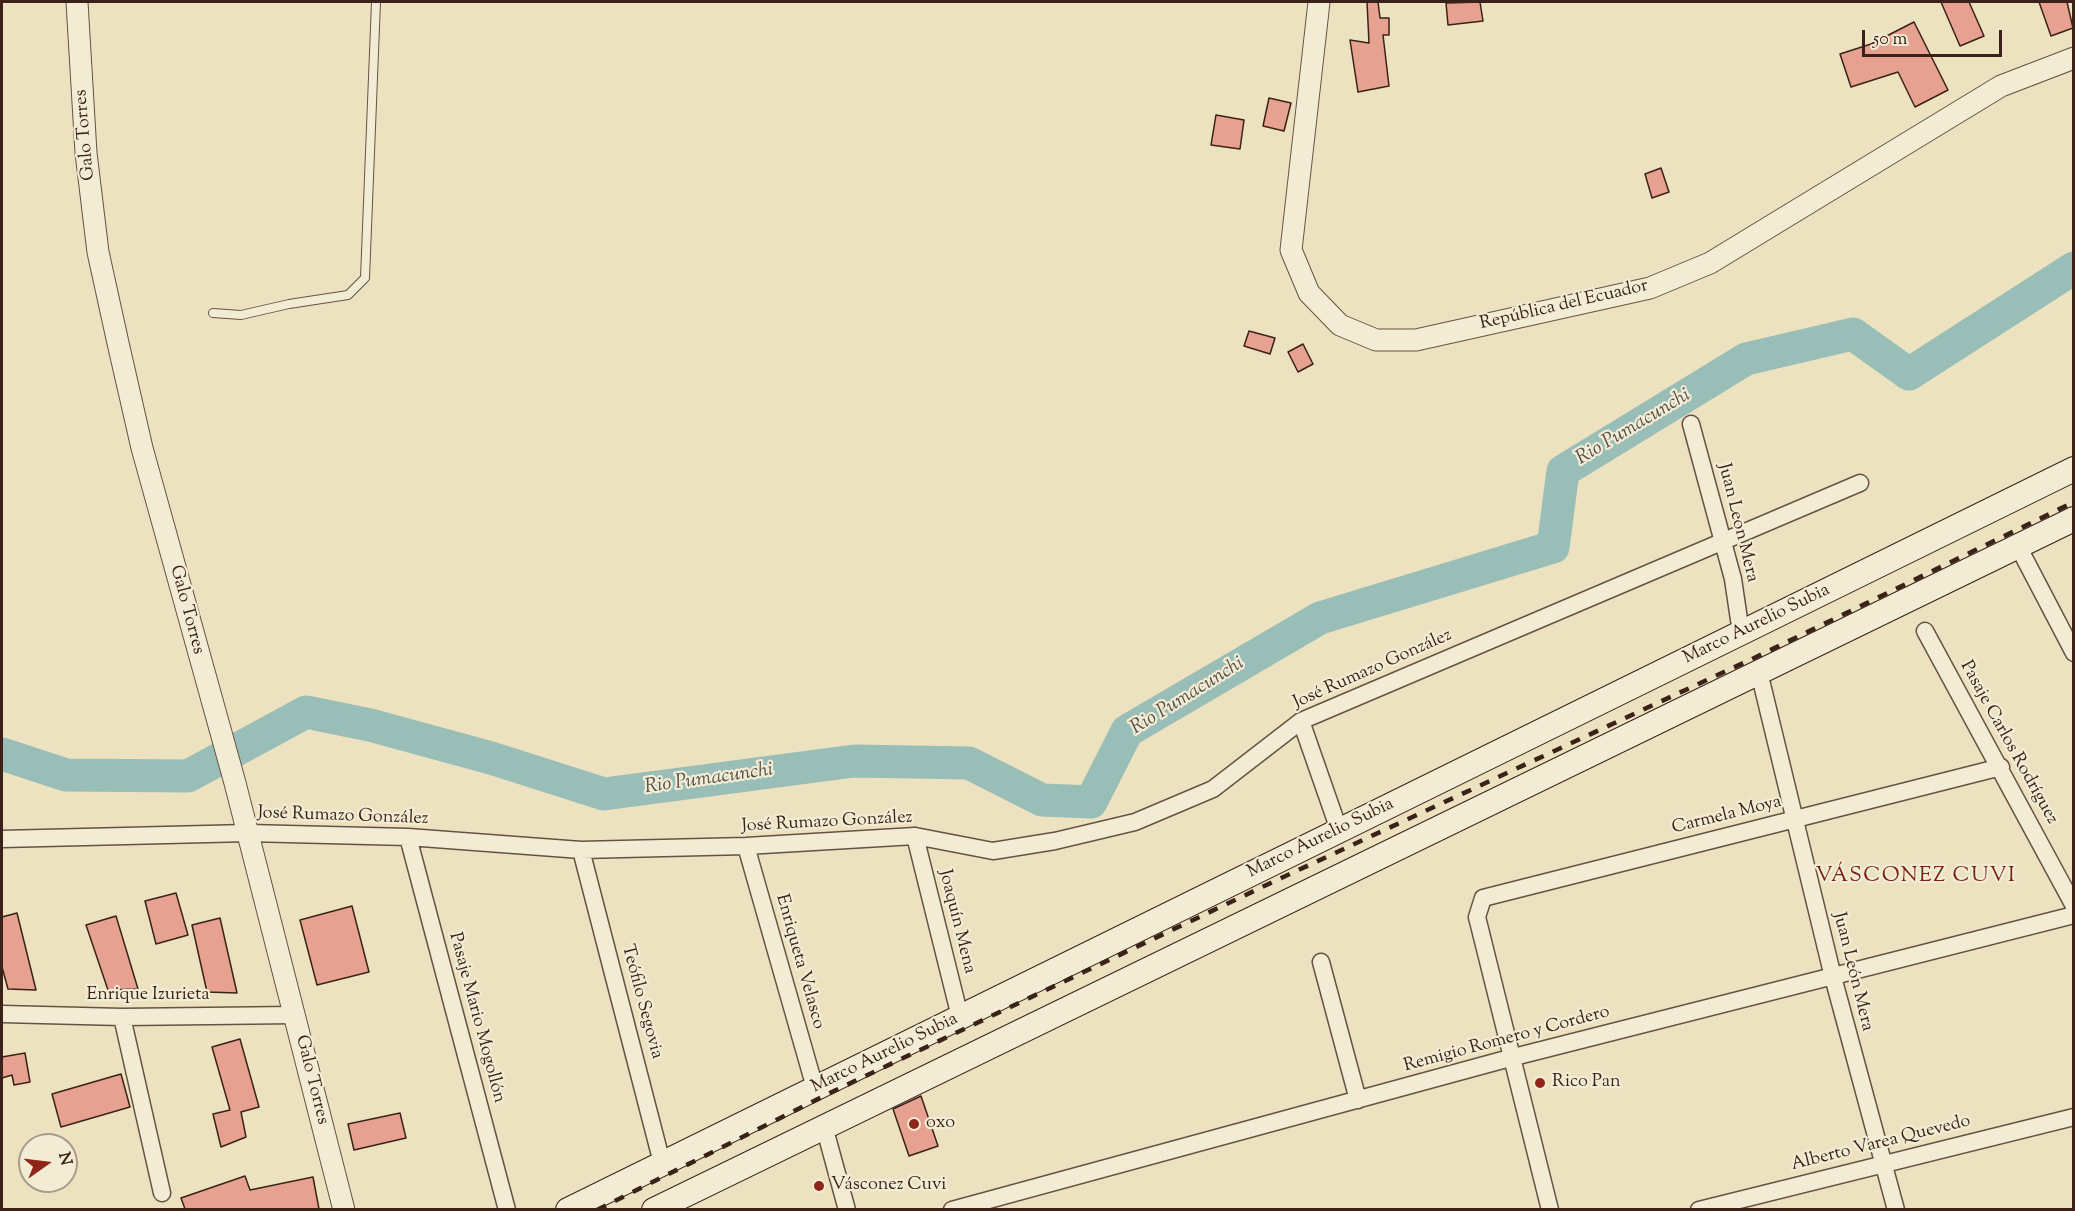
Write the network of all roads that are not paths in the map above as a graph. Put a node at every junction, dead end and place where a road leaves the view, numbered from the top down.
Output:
1 (78, 2) edge
2 (376, 2) edge
3 (1319, 2) edge
4 (2073, 58) edge
5 (213, 313) dead end
6 (1691, 424) dead end
7 (2073, 469) edge
8 (1860, 483) dead end
9 (2073, 519) edge
10 (1722, 541) junction
11 (2018, 546) junction
12 (1925, 631) dead end
13 (1741, 633) junction
14 (2073, 653) edge
15 (1760, 672) junction
16 (1301, 721) junction
17 (2001, 767) junction
18 (1795, 819) junction
19 (1339, 830) junction
20 (248, 833) junction
21 (915, 836) junction
22 (408, 837) junction
23 (2, 838) edge
24 (746, 846) junction
25 (581, 850) junction
26 (2073, 906) edge
27 (2073, 915) edge
28 (1321, 962) dead end
29 (1833, 977) junction
30 (2, 1014) edge
31 (294, 1015) junction
32 (122, 1017) junction
33 (960, 1017) junction
34 (1510, 1058) junction
35 (815, 1088) junction
36 (1358, 1100) junction
37 (2073, 1117) edge
38 (824, 1126) junction
39 (662, 1163) junction
40 (1882, 1163) junction
41 (162, 1193) dead end
42 (344, 1209) edge
43 (507, 1209) edge
44 (568, 1209) edge
45 (654, 1209) edge
46 (847, 1209) edge
47 (952, 1209) edge
48 (1550, 1209) edge
49 (1699, 1209) edge
50 (1896, 1209) edge

1 - 20 street, Galo Torres
2 - 5 lane
3 - 4 street, República del Ecuador
6 - 10 street, Juan Leon Mera
7 - 13 main road, Marco Aurelio Subia
8 - 10 street, José Rumazo González
9 - 11 main road
10 - 13 street, Juan Leon Mera
10 - 16 street, José Rumazo González
11 - 14 street
11 - 15 main road
12 - 17 street, Pasaje Carlos Rodríguez
13 - 19 main road, Marco Aurelio Subia
15 - 18 street, Juan León Mera
15 - 38 main road
16 - 19 street
16 - 21 street, José Rumazo González
17 - 18 street, Carmela Moya
17 - 26 street, Pasaje Carlos Rodríguez
18 - 29 street, Juan León Mera
18 - 34 street, Carmela Moya
19 - 33 main road, Marco Aurelio Subia
20 - 22 street, José Rumazo González
20 - 23 street, José Rumazo González
20 - 31 street, Galo Torres
21 - 24 street, José Rumazo González
21 - 33 street, Joaquín Mena
22 - 25 street, José Rumazo González
22 - 43 street, Pasaje Mario Mogollón
24 - 25 street, José Rumazo González
24 - 35 street, Enriqueta Velasco
25 - 39 street, Teófilo Segovia
27 - 29 street, Remigio Romero y Cordero
28 - 36 street
29 - 34 street, Remigio Romero y Cordero
29 - 40 street, Juan León Mera
30 - 32 street, Enrique Izurieta
31 - 32 street, Enrique Izurieta
31 - 42 street, Galo Torres
32 - 41 street
33 - 35 main road, Marco Aurelio Subia
34 - 36 street, Remigio Romero y Cordero
34 - 48 street
35 - 39 main road, Marco Aurelio Subia
36 - 47 street, Remigio Romero y Cordero
37 - 40 street, Alberto Varea Quevedo
38 - 45 main road
38 - 46 street
39 - 44 main road, Marco Aurelio Subia
40 - 49 street, Alberto Varea Quevedo
40 - 50 street, Juan León Mera

